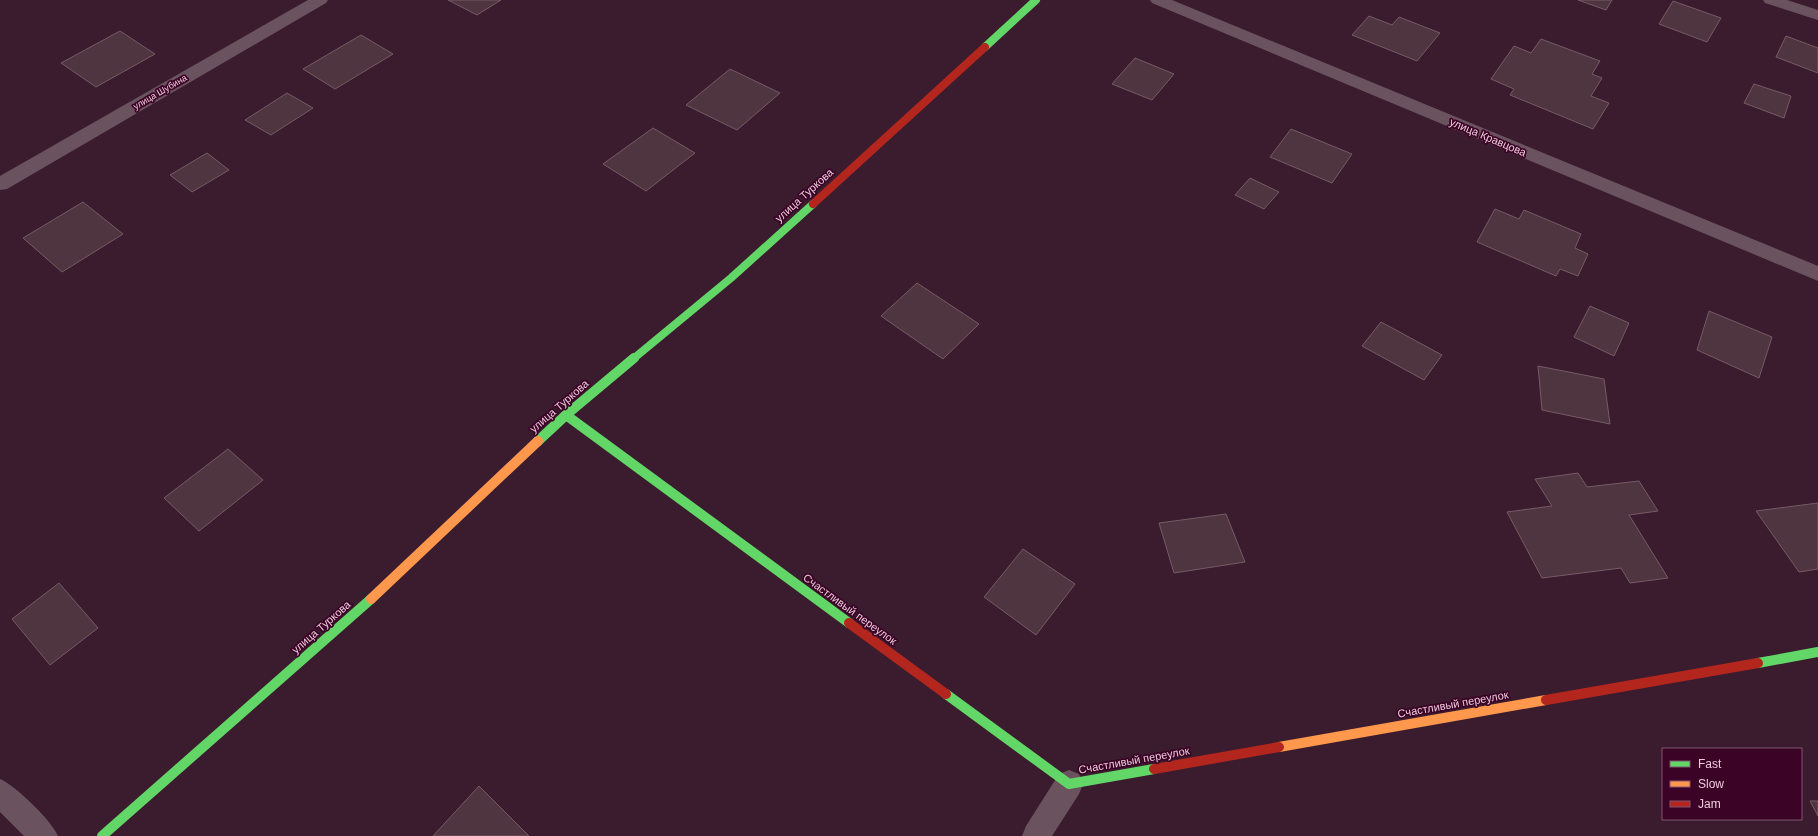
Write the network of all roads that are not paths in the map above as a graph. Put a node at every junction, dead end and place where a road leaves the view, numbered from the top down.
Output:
1 (320, 0) edge
2 (1036, 0) edge
3 (1158, 0) edge
4 (1771, 0) edge
5 (1818, 15) edge
6 (0, 184) edge
7 (1818, 274) edge
8 (566, 415) junction
9 (1818, 652) edge
10 (1069, 784) junction
11 (0, 793) edge
12 (44, 836) edge
13 (102, 836) edge
14 (1036, 836) edge

1 - 6 street, улица Шубина
2 - 8 street, улица Туркова
3 - 7 street, улица Кравцова
4 - 5 street
8 - 10 street, Счастливый переулок
8 - 13 street, улица Туркова
9 - 10 street, Счастливый переулок
10 - 14 street
11 - 12 street

